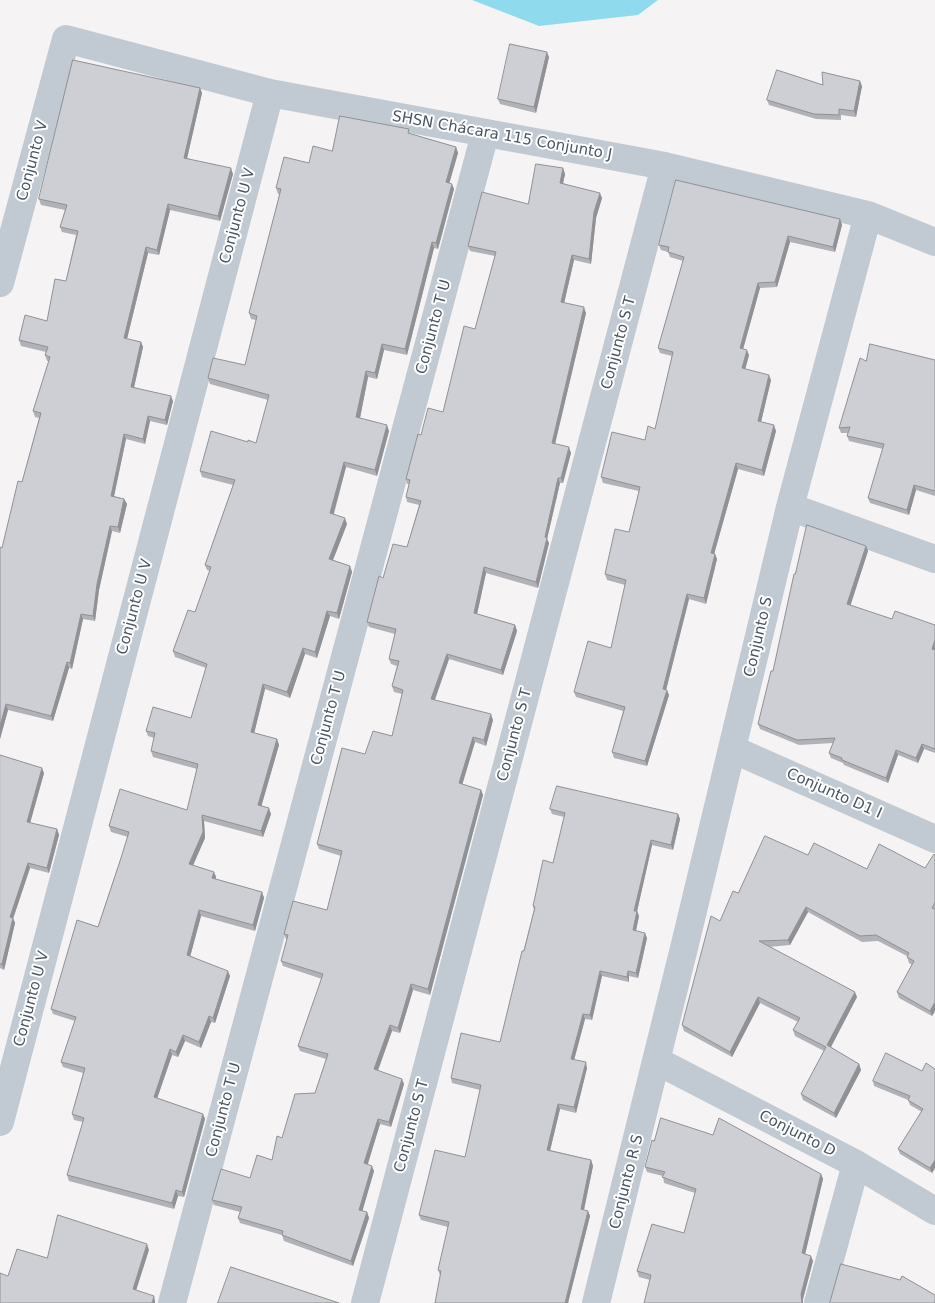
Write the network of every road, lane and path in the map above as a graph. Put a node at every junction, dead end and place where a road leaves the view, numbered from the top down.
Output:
1 (66, 39) joint
2 (270, 93) junction
3 (486, 134) junction
4 (665, 166) junction
5 (868, 215) junction
6 (935, 242) edge
7 (0, 283) edge
8 (790, 507) junction
9 (935, 559) edge
10 (732, 749) junction
11 (935, 839) edge
12 (657, 1061) junction
13 (0, 1122) edge
14 (856, 1164) junction
15 (935, 1211) edge
16 (172, 1303) edge
17 (365, 1303) edge
18 (596, 1303) edge
19 (818, 1303) edge

1 - 2 street, SHSN Chácara 115 Conjunto J
1 - 7 street, Conjunto V
2 - 3 street, SHSN Chácara 115 Conjunto J
2 - 13 street, Conjunto U V
3 - 4 street, SHSN Chácara 115 Conjunto J
3 - 16 street, Conjunto T U
4 - 5 street, SHSN Chácara 115 Conjunto J
4 - 17 street, Conjunto S T
5 - 6 street, SHSN Chácara 115 Conjunto J
5 - 8 street, Conjunto S
8 - 9 street
8 - 10 street, Conjunto S
10 - 11 street, Conjunto D1 I
10 - 12 street, Conjunto S
12 - 14 street, Conjunto D
12 - 18 street, Conjunto R S
14 - 15 street, Conjunto D
14 - 19 street

